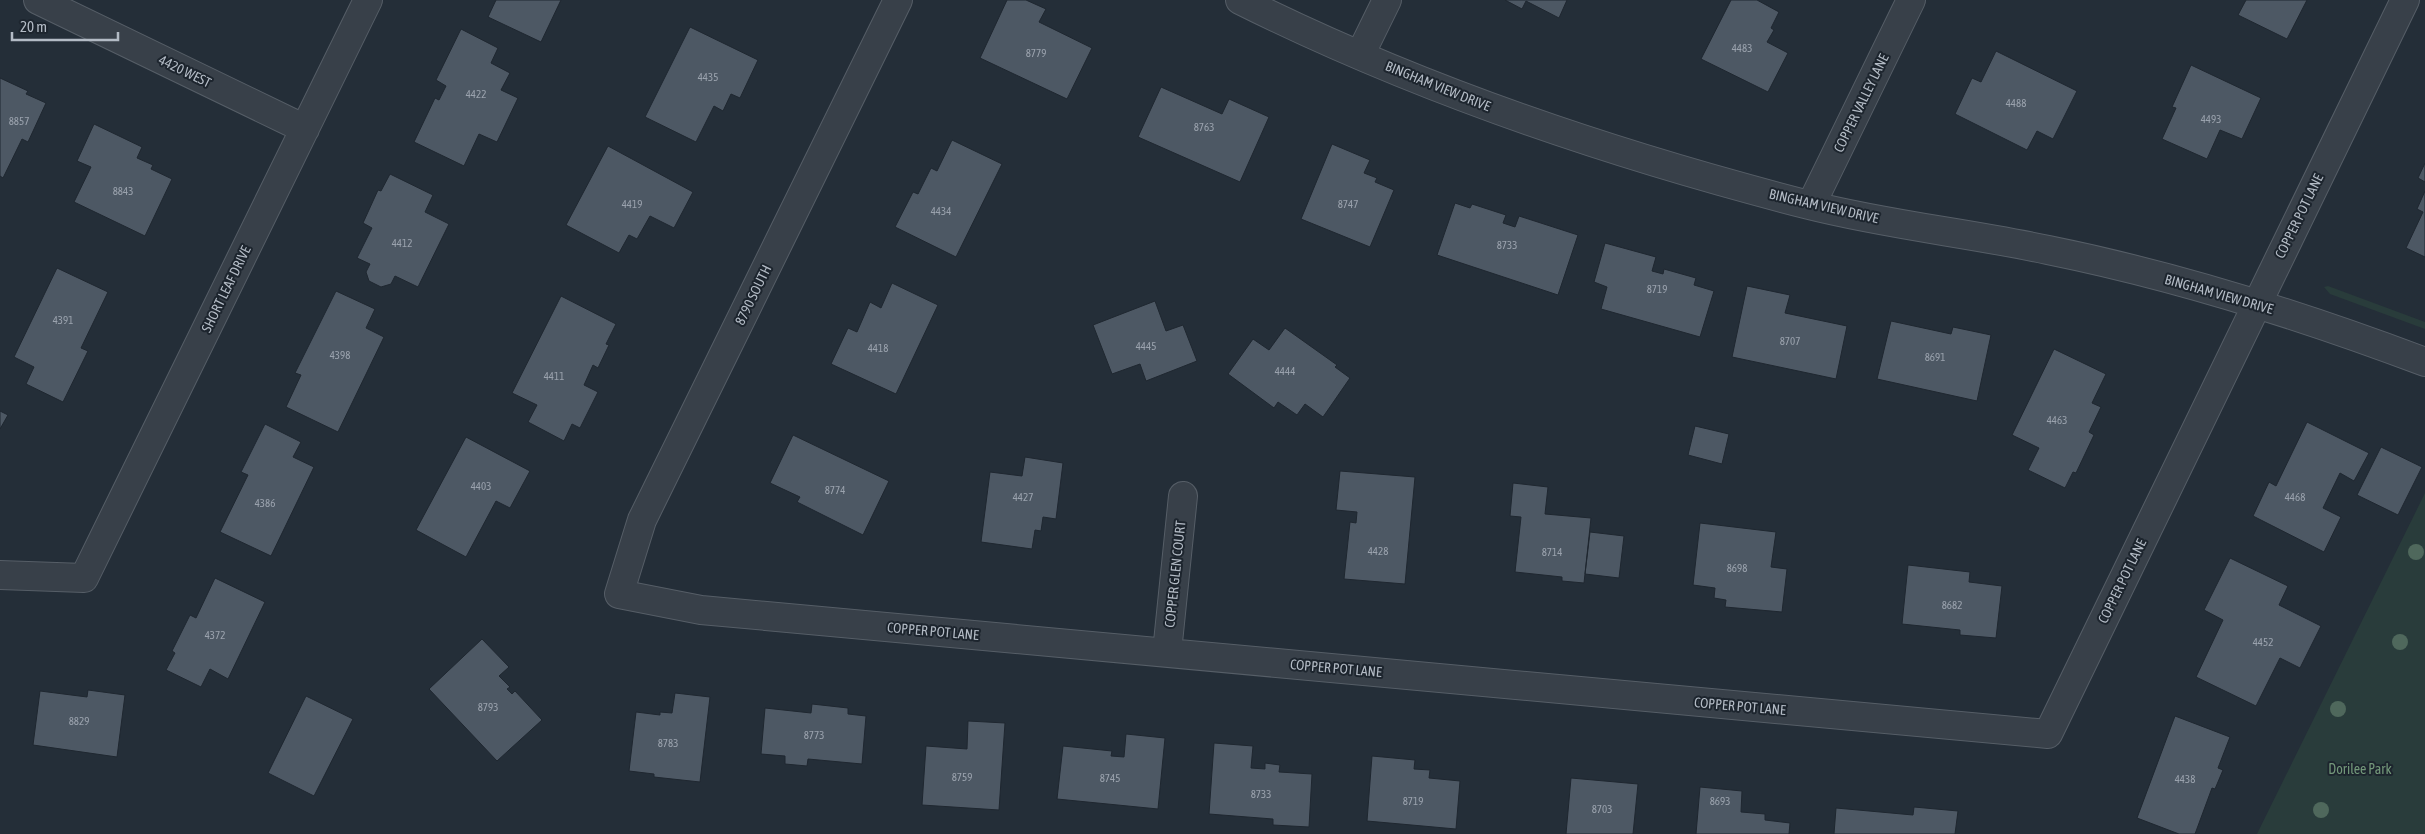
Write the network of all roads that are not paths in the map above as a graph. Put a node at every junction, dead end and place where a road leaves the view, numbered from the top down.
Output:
1 (38, 0) edge
2 (368, 0) edge
3 (898, 0) edge
4 (1240, 0) edge
5 (1387, 0) edge
6 (1911, 0) edge
7 (2405, 0) edge
8 (1360, 55) junction
9 (304, 129) junction
10 (1811, 205) junction
11 (2256, 304) junction
12 (2425, 362) edge
13 (1183, 496) dead end
14 (0, 575) edge
15 (619, 594) joint
16 (1167, 652) junction

1 - 9 street, 4420 WEST
2 - 9 street, SHORT LEAF DRIVE
3 - 15 street, 8790 SOUTH
4 - 8 street, BINGHAM VIEW DRIVE
5 - 8 street
6 - 10 street, COPPER VALLEY LANE
7 - 11 street, COPPER POT LANE
8 - 10 street, BINGHAM VIEW DRIVE
9 - 14 street, SHORT LEAF DRIVE
10 - 11 street, BINGHAM VIEW DRIVE
11 - 12 street, BINGHAM VIEW DRIVE
11 - 16 street, COPPER POT LANE
13 - 16 street, COPPER GLEN COURT
15 - 16 street, COPPER POT LANE

